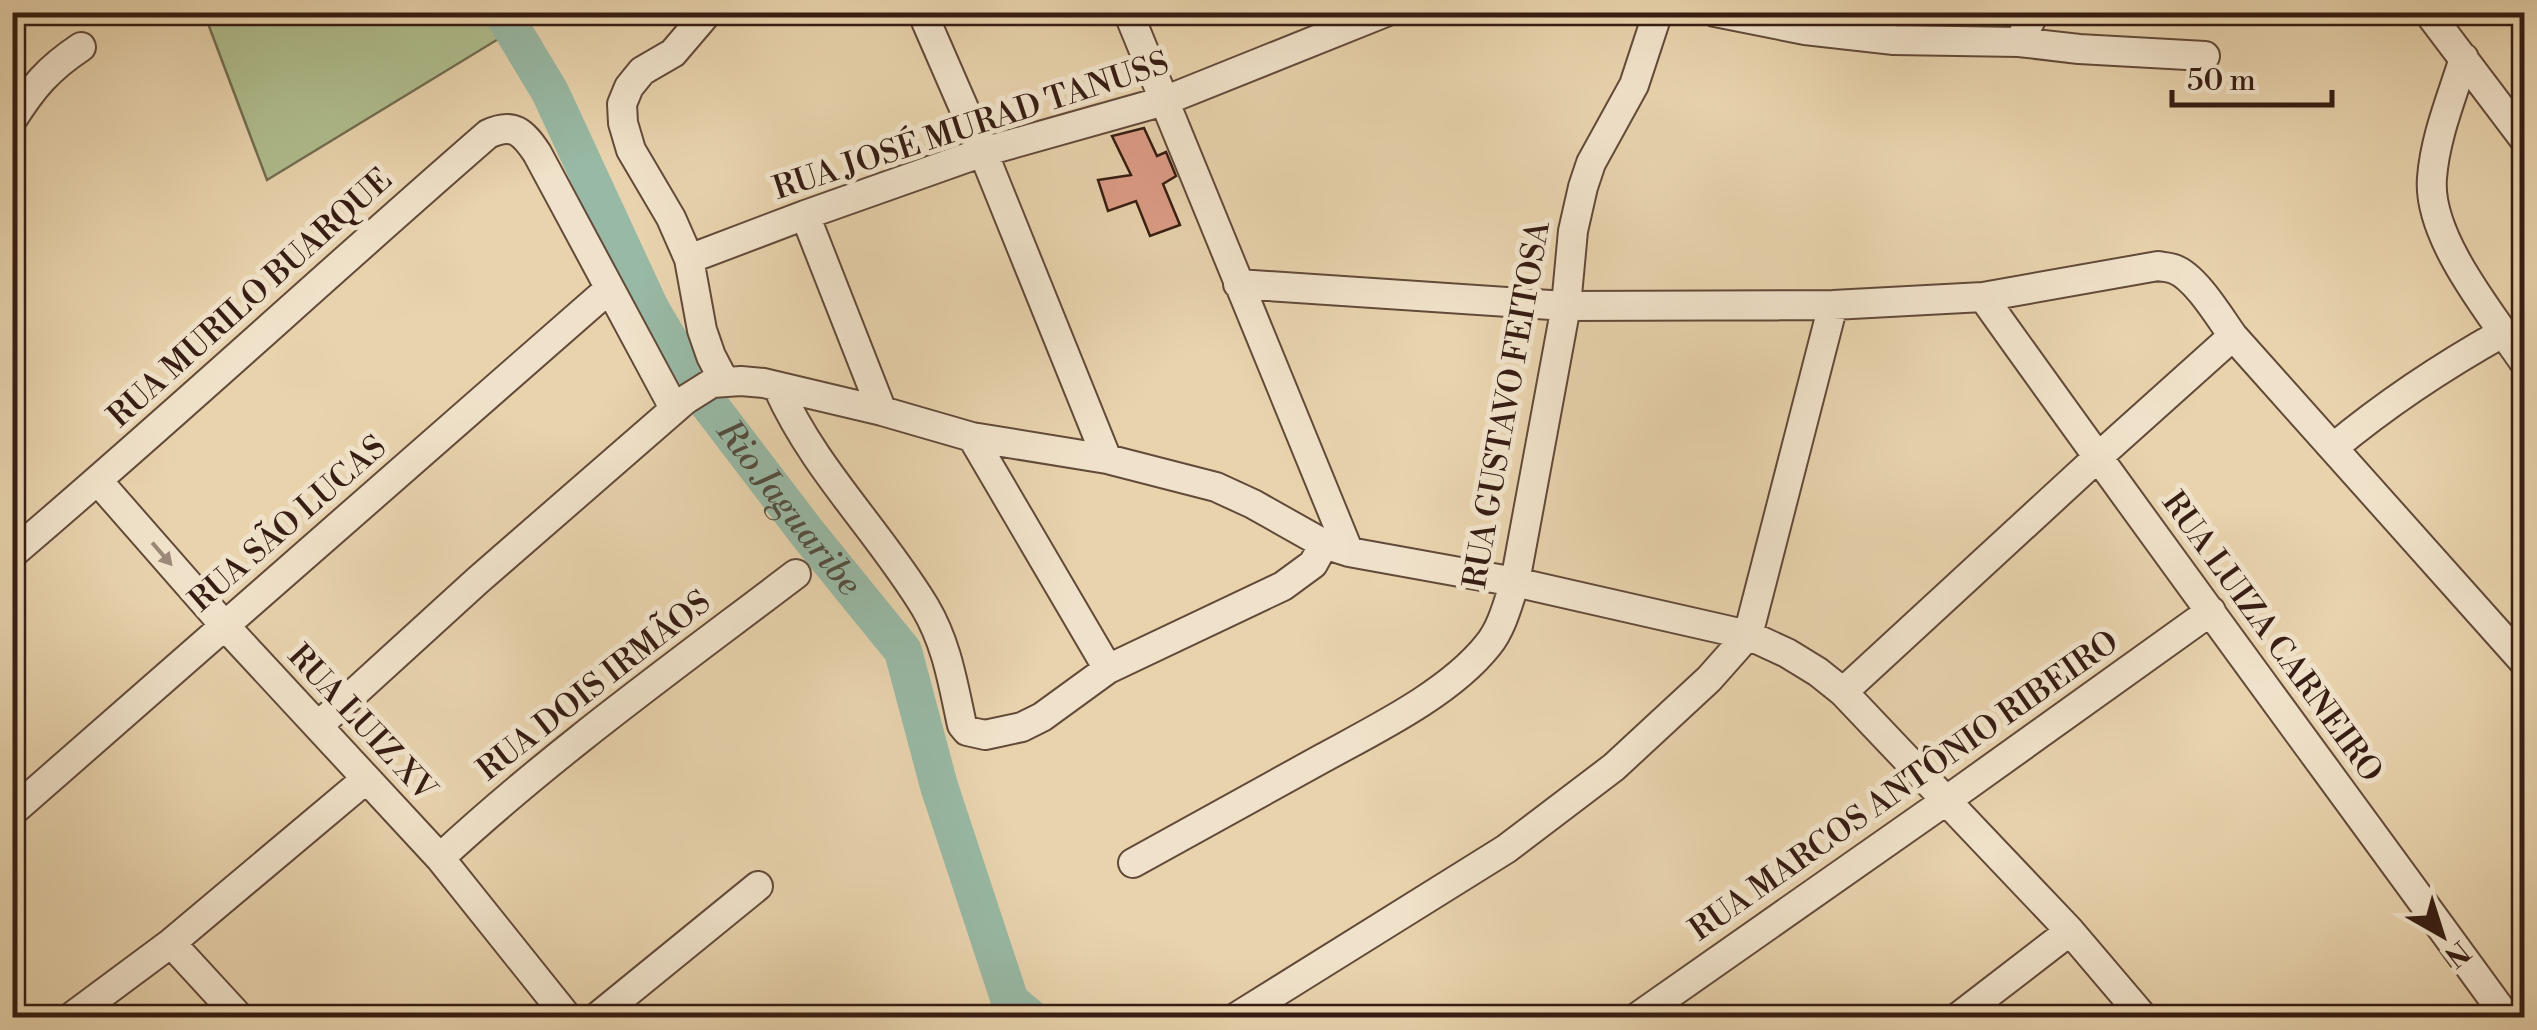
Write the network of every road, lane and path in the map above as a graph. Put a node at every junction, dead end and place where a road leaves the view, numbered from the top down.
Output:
1 (708, 12) edge
2 (922, 12) edge
3 (1128, 12) edge
4 (1386, 12) edge
5 (1658, 12) edge
6 (1715, 12) edge
7 (2035, 12) edge
8 (2428, 12) edge
9 (2019, 42) junction
10 (81, 47) dead end
11 (2205, 56) dead end
12 (2464, 58) junction
13 (1164, 102) junction
14 (12, 120) edge
15 (2524, 139) edge
16 (983, 152) junction
17 (804, 215) junction
18 (689, 260) junction
19 (1238, 284) junction
20 (609, 289) junction
21 (1982, 298) junction
22 (1833, 305) junction
23 (1566, 306) junction
24 (2504, 332) junction
25 (2234, 336) junction
26 (2524, 362) edge
27 (718, 382) junction
28 (778, 388) junction
29 (679, 404) junction
30 (882, 411) junction
31 (972, 436) junction
32 (2333, 448) junction
33 (2097, 458) junction
34 (1107, 459) junction
35 (98, 482) junction
36 (1337, 548) junction
37 (12, 554) edge
38 (796, 574) dead end
39 (1514, 582) junction
40 (2211, 611) junction
41 (225, 626) junction
42 (1748, 635) junction
43 (2524, 662) edge
44 (1108, 669) junction
45 (1843, 692) junction
46 (318, 726) junction
47 (365, 780) junction
48 (1947, 800) junction
49 (12, 812) edge
50 (440, 858) junction
51 (1133, 863) dead end
52 (758, 886) dead end
53 (2070, 931) junction
54 (171, 943) junction
55 (70, 1018) edge
56 (240, 1018) edge
57 (568, 1018) edge
58 (596, 1018) edge
59 (1236, 1018) edge
60 (1636, 1018) edge
61 (1958, 1018) edge
62 (2144, 1018) edge
63 (2506, 1018) edge

1 - 18 street
2 - 16 street
3 - 13 street
4 - 13 street, RUA JOSÉ MURAD TANUSS
5 - 23 street, RUA GUSTAVO FEITOSA
6 - 9 street
7 - 9 street
8 - 12 street
9 - 11 street
10 - 14 street
12 - 15 street
12 - 24 street
13 - 16 street, RUA JOSÉ MURAD TANUSS
13 - 19 street
16 - 17 street, RUA JOSÉ MURAD TANUSS
16 - 34 street
17 - 18 street, RUA JOSÉ MURAD TANUSS
17 - 30 street
18 - 27 street
19 - 23 street
19 - 36 street
20 - 29 street
20 - 35 street, RUA MURILO BUARQUE
20 - 41 street, RUA SÃO LUCAS
21 - 22 street
21 - 25 street
21 - 33 street, RUA LUIZA CARNEIRO
22 - 23 street
22 - 42 street
23 - 39 street, RUA GUSTAVO FEITOSA
24 - 26 street
24 - 32 street
25 - 32 street
25 - 33 street
27 - 28 street
27 - 29 street
28 - 30 street
28 - 44 street
29 - 46 street
30 - 31 street
31 - 34 street
31 - 44 street
32 - 43 street
33 - 40 street, RUA LUIZA CARNEIRO
33 - 45 street
34 - 36 street
35 - 37 street, RUA MURILO BUARQUE
35 -> 41 street, RUA LUIZ XV
36 - 39 street
36 - 44 street
38 - 50 street, RUA DOIS IRMÃOS
39 - 42 street
39 - 51 street, RUA GUSTAVO FEITOSA
40 - 48 street, RUA MARCOS ANTÔNIO RIBEIRO
40 - 63 street, RUA LUIZA CARNEIRO
41 - 46 street, RUA LUIZ XV
41 - 49 street, RUA SÃO LUCAS
42 - 45 street
42 - 59 street
45 - 48 street
46 - 47 street, RUA LUIZ XV
47 - 50 street, RUA LUIZ XV
47 - 54 street
48 - 53 street
48 - 60 street, RUA MARCOS ANTÔNIO RIBEIRO
50 - 57 street, RUA LUIZ XV
52 - 58 street
53 - 61 street
53 - 62 street
54 - 55 street
54 - 56 street

